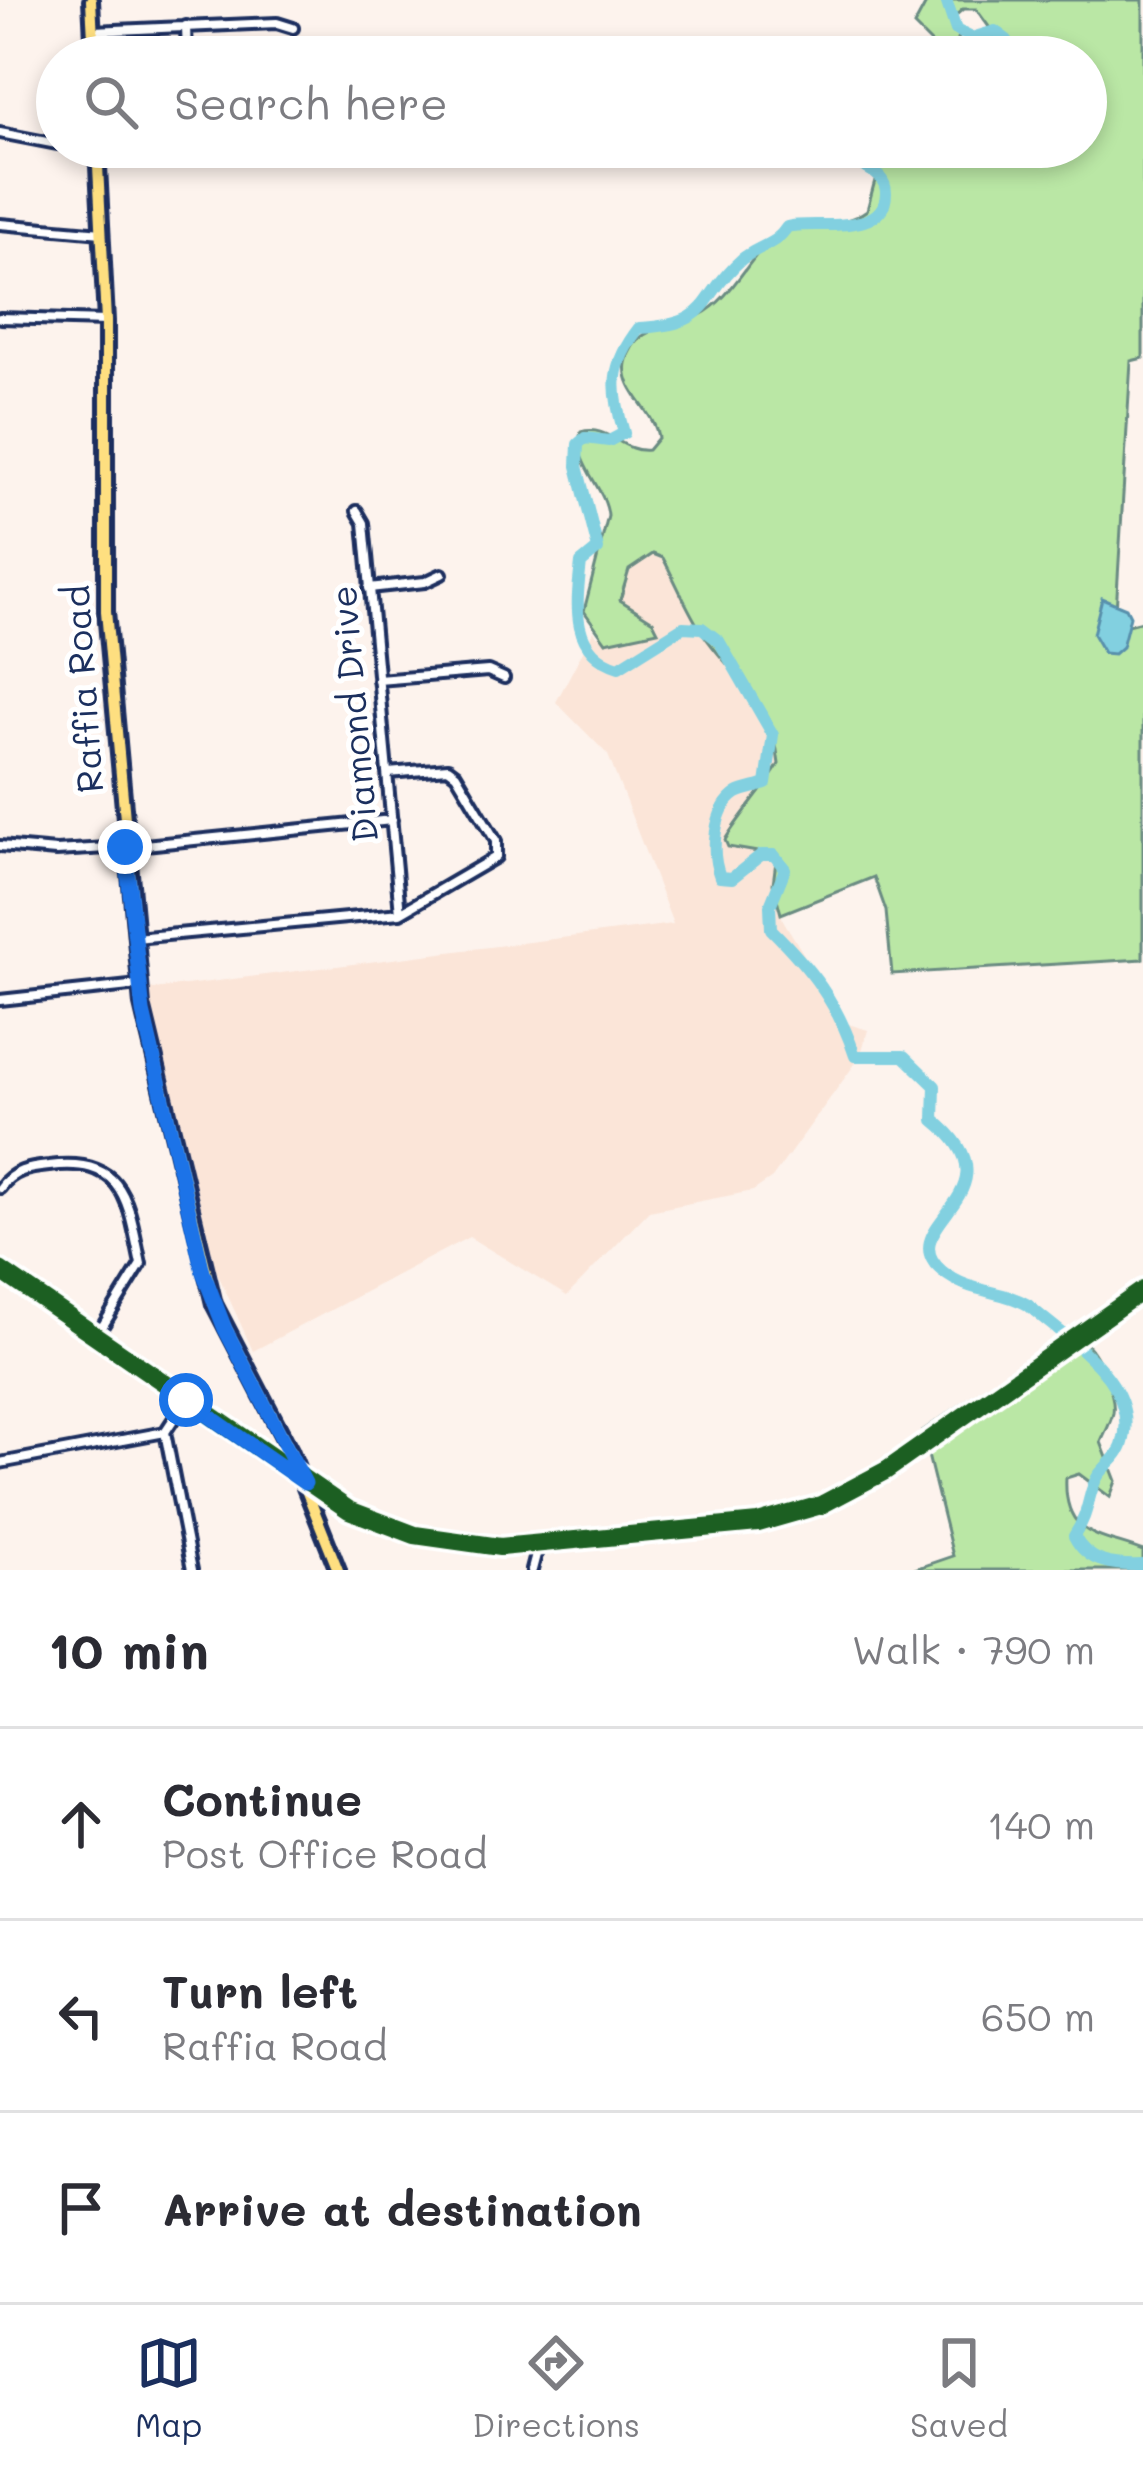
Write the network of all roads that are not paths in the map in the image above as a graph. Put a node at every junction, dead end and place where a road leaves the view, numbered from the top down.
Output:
1 (91, 0) edge
2 (186, 26) junction
3 (293, 28) dead end
4 (93, 31) junction
5 (93, 36) edge
6 (186, 36) edge
7 (0, 133) edge
8 (36, 140) edge
9 (98, 168) edge
10 (0, 224) edge
11 (102, 233) junction
12 (0, 318) edge
13 (106, 321) junction
14 (357, 511) dead end
15 (442, 574) dead end
16 (369, 588) junction
17 (504, 678) dead end
18 (378, 680) junction
19 (388, 773) junction
20 (392, 820) junction
21 (0, 846) edge
22 (125, 847) junction
23 (400, 913) junction
24 (135, 938) junction
25 (139, 986) junction
26 (0, 1000) edge
27 (0, 1188) edge
28 (0, 1270) edge
29 (1143, 1290) edge
30 (96, 1337) junction
31 (186, 1400) junction
32 (165, 1432) junction
33 (0, 1463) edge
34 (305, 1483) junction
35 (538, 1547) junction
36 (188, 1569) edge
37 (338, 1570) edge
38 (532, 1570) edge

1 - 4 main road
2 - 3 street
2 - 4 street
2 - 6 street
4 - 5 main road
7 - 8 street
9 - 11 main road, Raffia Road
10 - 11 street
11 - 13 main road, Raffia Road
12 - 13 street
13 - 22 main road, Raffia Road
14 - 16 street, Diamond Drive
15 - 16 street
16 - 18 street, Diamond Drive
17 - 18 street
18 - 19 street, Diamond Drive
19 - 20 street, Diamond Drive
19 - 23 street
20 - 22 street
20 - 23 street, Diamond Drive
21 - 22 street
22 - 24 main road, Raffia Road
23 - 24 street
24 - 25 main road, Raffia Road
25 - 26 street
25 - 34 main road, Raffia Road
27 - 30 street
28 - 30 street
29 - 35 street
30 - 31 street
31 - 32 street
31 - 34 street
32 - 33 street
32 - 36 street
34 - 35 street
34 - 37 main road, Raffia Road
35 - 38 street

